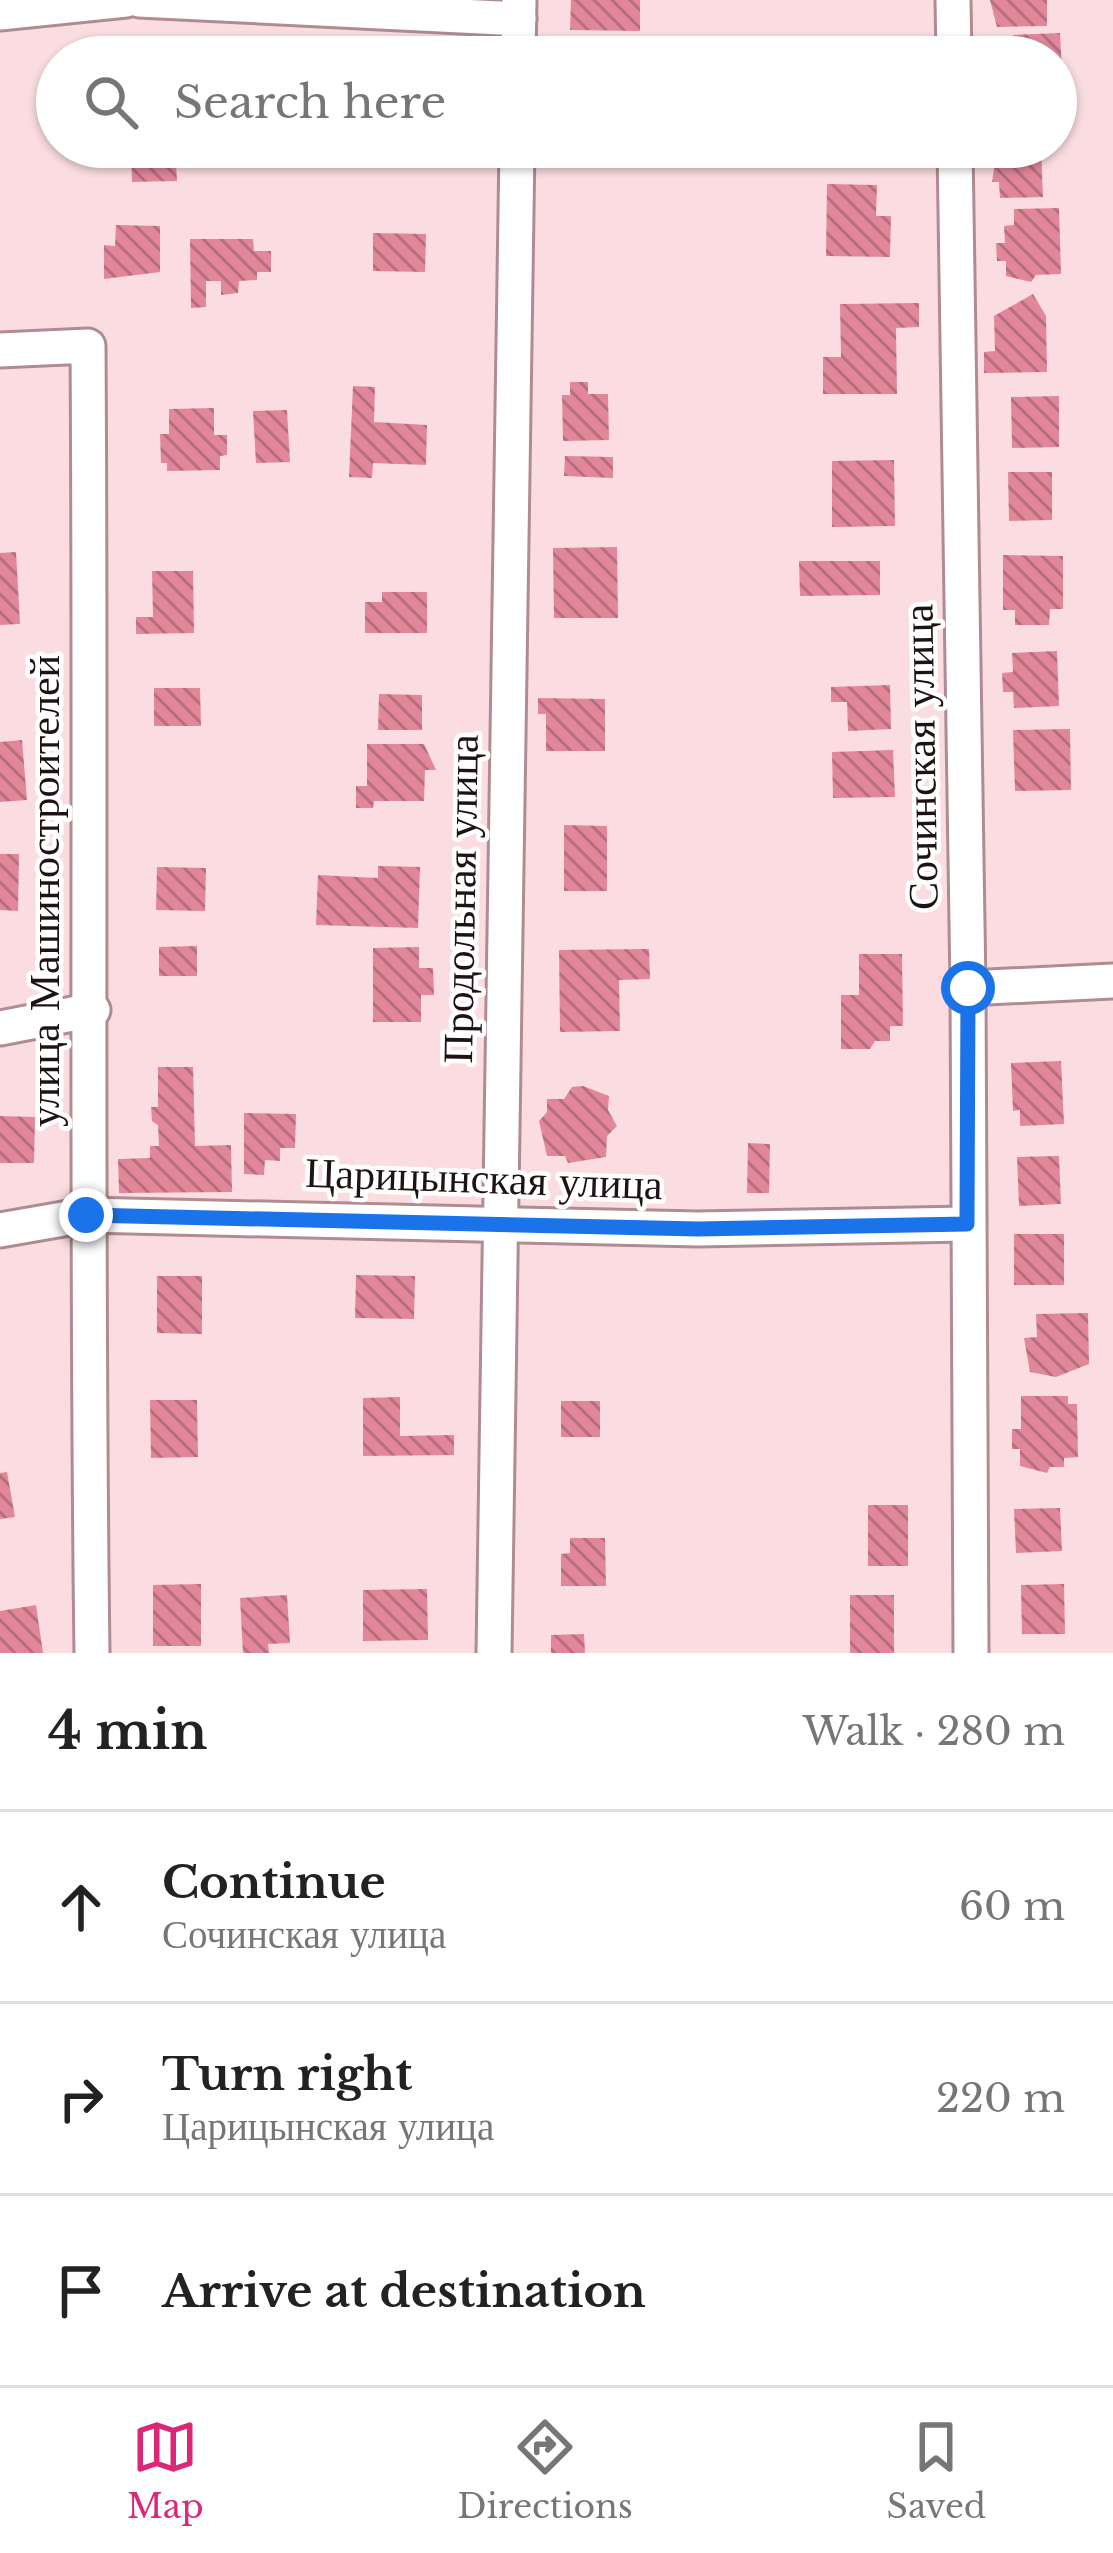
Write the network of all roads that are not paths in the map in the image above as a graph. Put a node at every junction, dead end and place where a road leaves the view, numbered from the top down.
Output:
1 (126, 0) edge
2 (139, 0) edge
3 (953, 0) edge
4 (519, 9) edge
5 (0, 13) edge
6 (954, 36) edge
7 (517, 168) edge
8 (955, 168) edge
9 (0, 350) edge
10 (1113, 981) edge
11 (968, 988) junction
12 (93, 1010) junction
13 (0, 1028) edge
14 (86, 1215) junction
15 (500, 1220) junction
16 (967, 1224) junction
17 (0, 1229) edge
18 (92, 1653) edge
19 (494, 1653) edge
20 (970, 1653) edge

1 - 5 street
2 - 4 street
3 - 6 street
7 - 15 street, Продольная улица
8 - 11 street, Сочинская улица
9 - 12 street, улица Машиностроителей
10 - 11 street
11 - 16 street, Сочинская улица
12 - 13 street
12 - 14 street, улица Машиностроителей
14 - 15 street, Царицынская улица
14 - 17 street, Царицынская улица
14 - 18 street, улица Машиностроителей
15 - 16 street, Царицынская улица
15 - 19 street, Продольная улица
16 - 20 street, Сочинская улица

